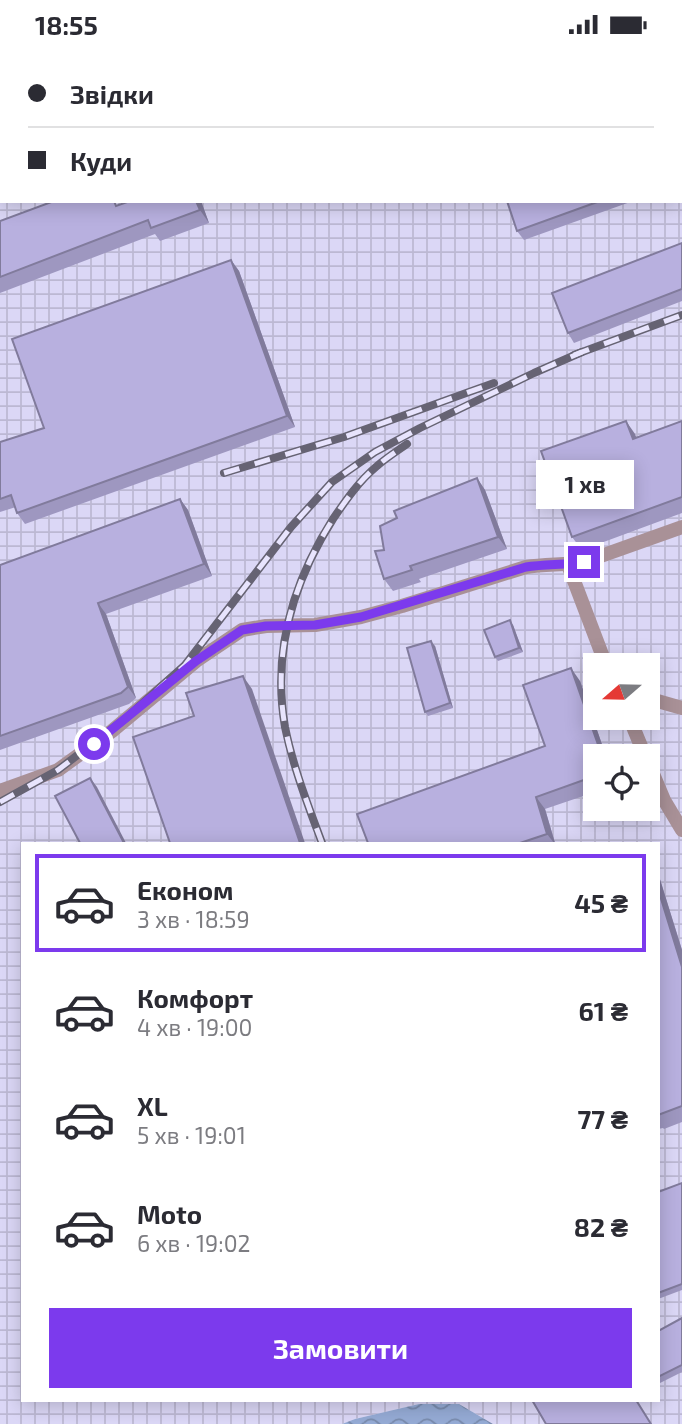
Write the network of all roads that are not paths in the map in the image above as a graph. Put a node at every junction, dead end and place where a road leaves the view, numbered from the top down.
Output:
1 (682, 527) edge
2 (568, 565) junction
3 (601, 653) edge
4 (660, 702) edge
5 (682, 708) edge
6 (660, 790) edge
7 (0, 791) edge
8 (682, 831) edge

1 - 2 lane
2 - 3 lane
2 - 7 lane
4 - 5 lane
6 - 8 lane

